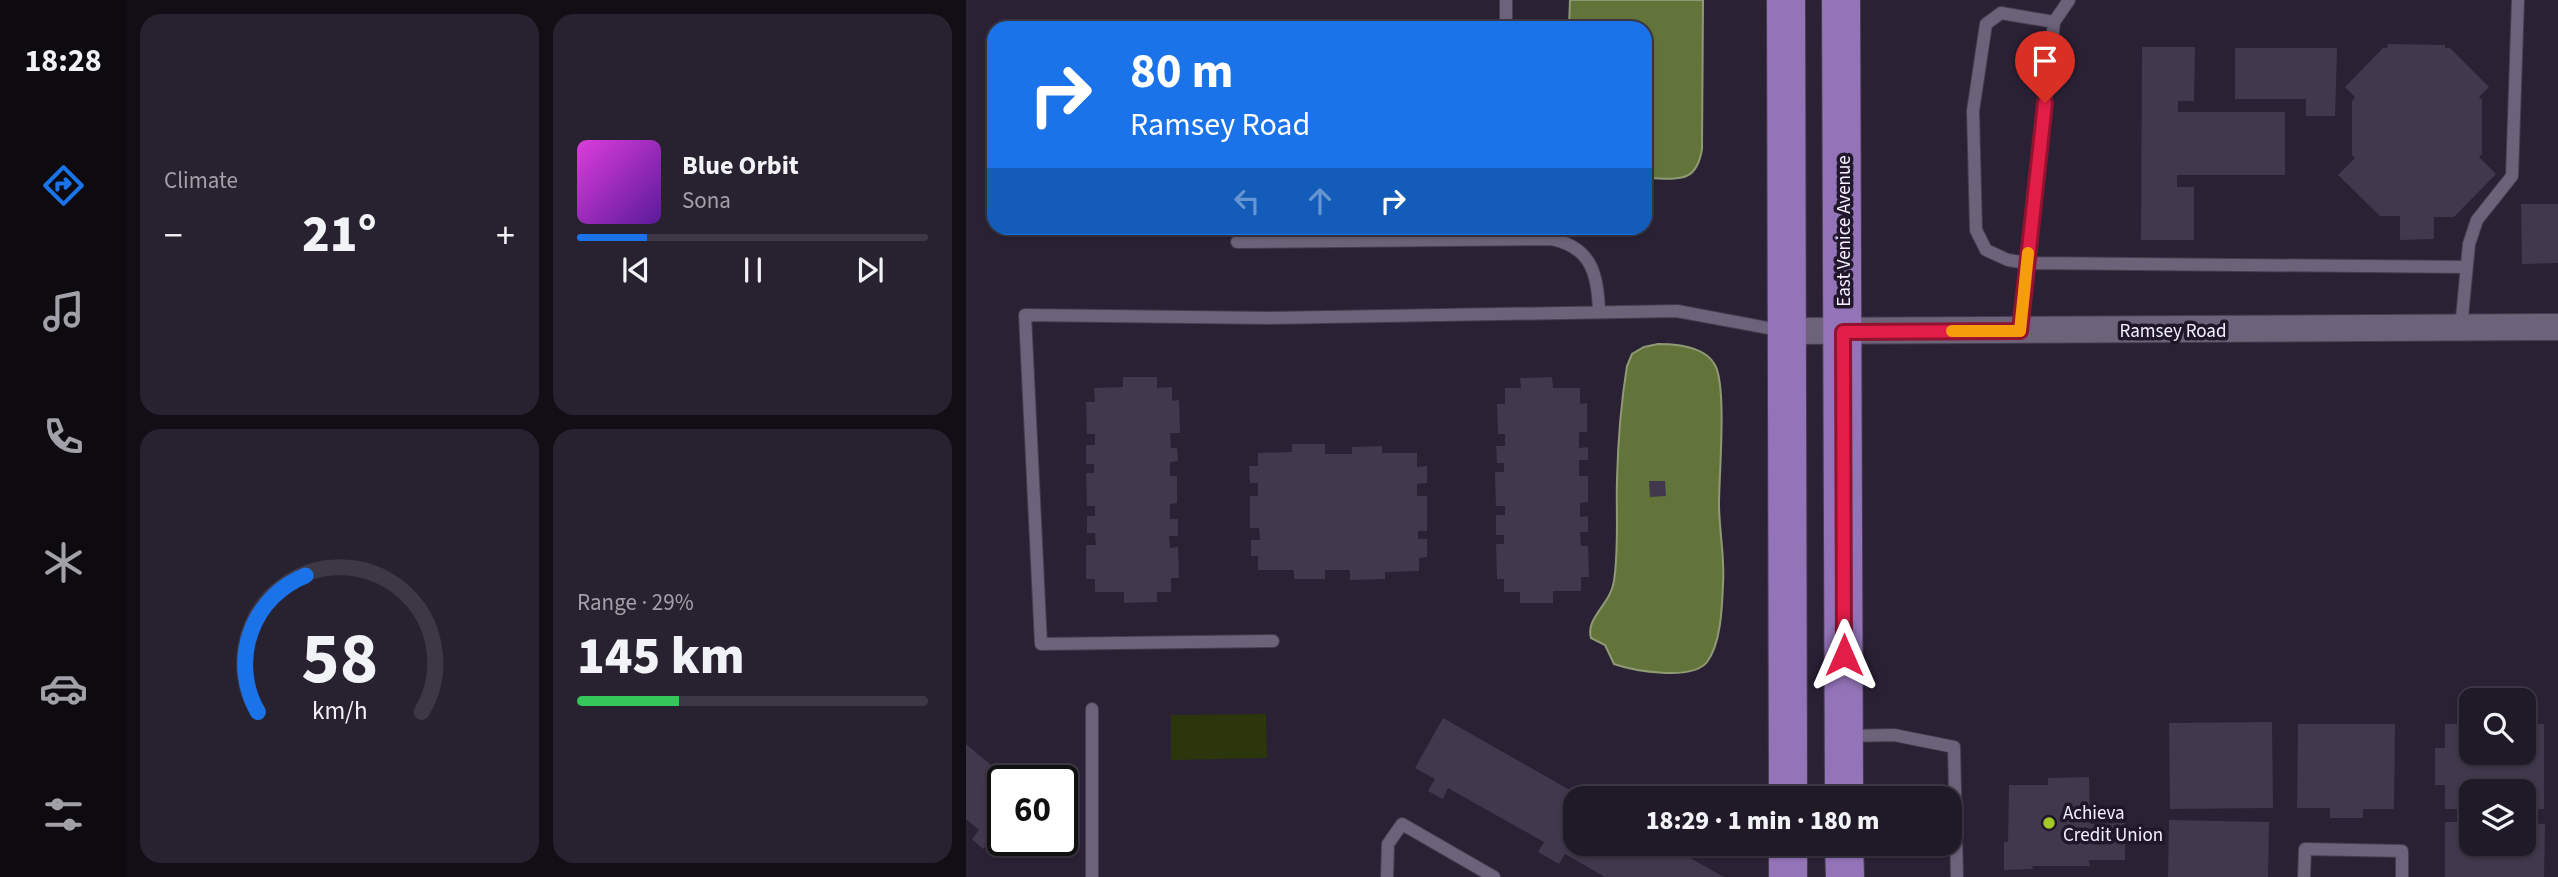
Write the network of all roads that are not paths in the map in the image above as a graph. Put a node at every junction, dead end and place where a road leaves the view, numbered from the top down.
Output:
1 (1506, 0) edge
2 (1786, 0) edge
3 (1841, 0) edge
4 (2069, 0) edge
5 (2518, 0) edge
6 (1506, 21) edge
7 (2054, 22) junction
8 (1447, 235) edge
9 (1522, 235) edge
10 (1237, 242) dead end
11 (2027, 263) junction
12 (2466, 267) junction
13 (1600, 313) junction
14 (2558, 327) edge
15 (2461, 328) junction
16 (1788, 331) junction
17 (2020, 331) junction
18 (1843, 332) junction
19 (1273, 641) dead end
20 (1092, 709) dead end
21 (1844, 736) junction
22 (1788, 786) edge
23 (1844, 786) edge
24 (1788, 856) edge
25 (1844, 856) edge
26 (1093, 877) edge
27 (1387, 877) edge
28 (1494, 877) edge
29 (1788, 877) edge
30 (1845, 877) edge
31 (1957, 877) edge
32 (2304, 877) edge
33 (2402, 877) edge

1 - 6 lane
2 - 16 main road
3 - 18 main road, East Venice Avenue
4 - 7 lane
5 - 12 lane
7 - 11 lane
7 - 11 lane
8 - 10 lane
9 - 13 lane
11 - 12 lane
11 - 17 lane
12 - 15 lane
13 - 16 lane
13 - 19 lane
14 - 15 street, Ramsey Road
15 - 17 street, Ramsey Road
16 - 18 street, Ramsey Road
16 - 22 main road
17 - 18 street, Ramsey Road
18 - 21 main road, East Venice Avenue
20 - 26 lane
21 - 23 main road, East Venice Avenue
21 - 31 lane
24 - 29 main road
25 - 30 main road
27 - 28 lane
32 - 33 lane

